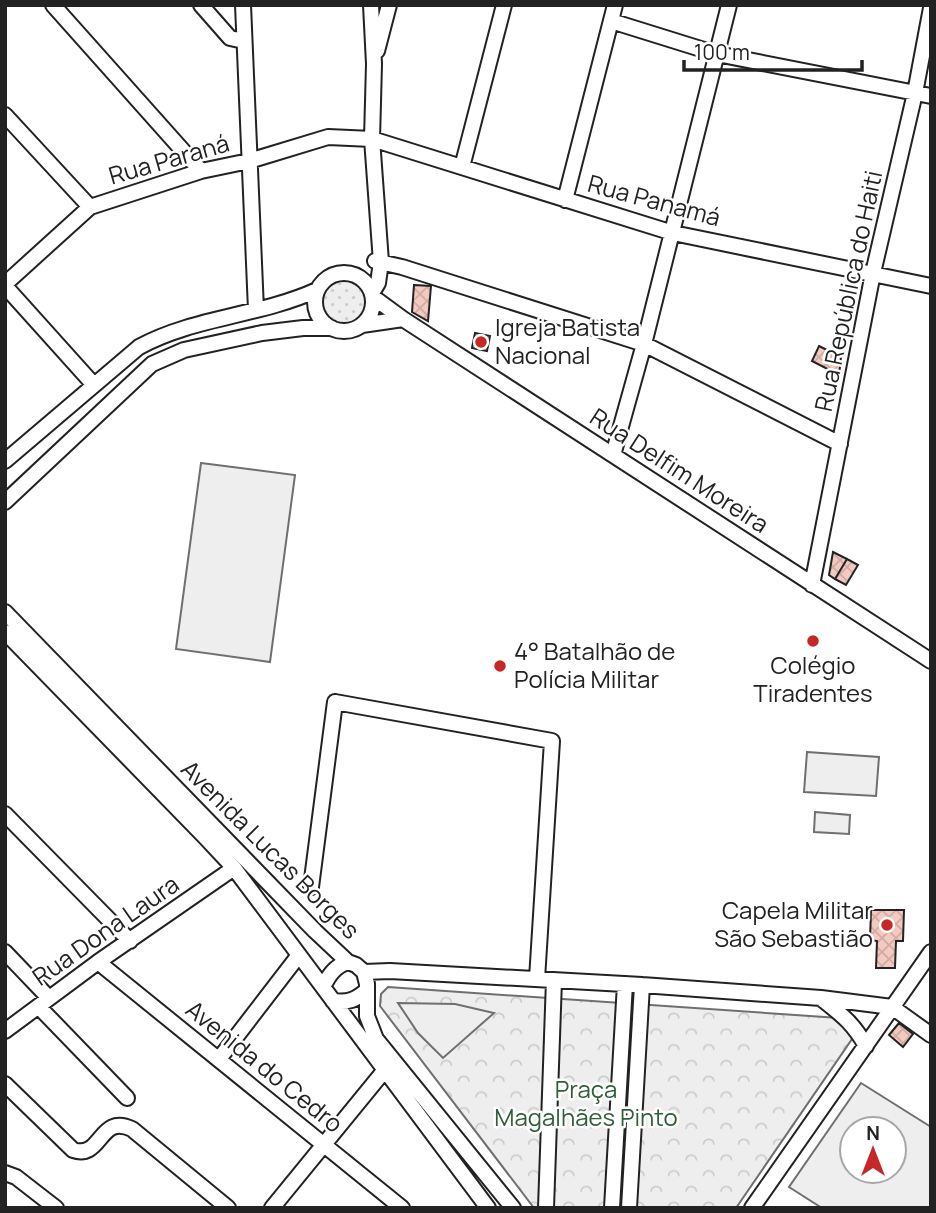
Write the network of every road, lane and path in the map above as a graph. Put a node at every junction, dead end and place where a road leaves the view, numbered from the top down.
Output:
1 (53, 5) edge
2 (201, 5) edge
3 (243, 5) edge
4 (371, 5) edge
5 (389, 5) edge
6 (504, 5) edge
7 (615, 5) edge
8 (729, 5) edge
9 (931, 8) edge
10 (611, 21) junction
11 (244, 40) junction
12 (717, 54) junction
13 (374, 64) junction
14 (915, 93) junction
15 (931, 96) edge
16 (5, 115) edge
17 (372, 139) junction
18 (249, 161) junction
19 (462, 167) junction
20 (201, 171) junction
21 (565, 200) junction
22 (90, 207) junction
23 (673, 233) junction
24 (378, 258) junction
25 (355, 274) junction
26 (873, 274) junction
27 (5, 285) edge
28 (931, 286) edge
29 (317, 290) junction
30 (373, 295) junction
31 (256, 310) junction
32 (403, 318) junction
33 (362, 325) junction
34 (332, 328) junction
35 (644, 344) junction
36 (94, 384) junction
37 (840, 444) junction
38 (613, 455) junction
39 (5, 461) edge
40 (5, 502) edge
41 (812, 585) junction
42 (5, 612) edge
43 (5, 632) edge
44 (931, 661) edge
45 (5, 814) edge
46 (234, 868) junction
47 (311, 887) dead end
48 (130, 941) junction
49 (5, 952) edge
50 (931, 952) edge
51 (299, 955) junction
52 (98, 962) junction
53 (348, 962) junction
54 (364, 972) junction
55 (537, 979) junction
56 (554, 980) junction
57 (625, 984) junction
58 (642, 985) junction
59 (323, 987) junction
60 (367, 989) junction
61 (821, 998) junction
62 (333, 1001) junction
63 (44, 1002) junction
64 (892, 1007) junction
65 (5, 1031) edge
66 (931, 1035) edge
67 (866, 1046) junction
68 (219, 1059) junction
69 (384, 1071) junction
70 (5, 1084) edge
71 (127, 1098) dead end
72 (324, 1145) junction
73 (5, 1173) edge
74 (56, 1208) edge
75 (228, 1208) edge
76 (272, 1208) edge
77 (402, 1208) edge
78 (488, 1208) edge
79 (513, 1208) edge
80 (545, 1208) edge
81 (612, 1208) edge
82 (629, 1208) edge
83 (752, 1208) edge

1 - 20 street
2 - 11 street
3 - 11 street
4 - 13 street
5 - 13 street
6 - 19 street
7 - 10 street
8 - 12 street
9 - 14 street, Rua República do Haiti
10 - 12 street
10 - 21 street
11 - 18 street
12 - 14 street
12 - 23 street
13 - 17 street
14 - 15 street
14 - 26 street, Rua República do Haiti
16 - 22 street
17 - 18 street, Rua Paraná
17 - 19 street, Rua Panamá
17 - 24 street
18 - 20 street, Rua Paraná
18 - 31 street
19 - 21 street, Rua Panamá
20 - 22 street, Rua Paraná
21 - 23 street, Rua Panamá
22 - 27 street, Rua Paraná
23 - 26 street, Rua Panamá
23 - 35 street
24 - 25 street
24 - 30 street
24 - 35 street
25 - 29 street
25 - 30 street
26 - 28 street, Rua Panamá
26 - 37 street, Rua República do Haiti
27 - 36 street
29 - 31 street
29 - 34 street
30 - 32 street, Rua Delfim Moreira
30 - 33 street
31 - 36 street
32 - 33 street
32 - 38 street, Rua Delfim Moreira
33 - 34 street
34 - 40 street
35 - 37 street
35 - 38 street
36 - 39 street
37 - 41 street, Rua República do Haiti
38 - 41 street, Rua Delfim Moreira
41 - 44 street, Rua Delfim Moreira
42 - 53 street, Avenida Lucas Borges
43 - 46 street, Avenida Lucas Borges
45 - 48 street
46 - 48 street, Rua Dona Laura
46 - 51 street, Avenida Lucas Borges
47 - 55 street
48 - 52 street, Rua Dona Laura
49 - 63 street
50 - 64 street
51 - 59 street, Avenida Lucas Borges
51 - 68 street
52 - 63 street, Rua Dona Laura
52 - 68 street, Avenida do Cedro
53 - 54 street, Avenida Lucas Borges
53 - 59 street
54 - 55 street
54 - 60 street, Avenida Lucas Borges
55 - 56 street
56 - 57 street
56 - 80 street
57 - 58 street
57 - 81 street
58 - 61 street
58 - 82 street
59 - 62 street, Avenida Lucas Borges
60 - 62 street
60 - 79 street, Avenida Lucas Borges
61 - 64 street
61 - 67 street
62 - 69 street, Avenida Lucas Borges
63 - 65 street, Rua Dona Laura
63 - 71 street
64 - 66 street
64 - 67 street
67 - 83 street
68 - 72 street, Avenida do Cedro
69 - 72 street
69 - 78 street, Avenida Lucas Borges
70 - 75 street
72 - 76 street
72 - 77 street, Avenida do Cedro
73 - 74 street

